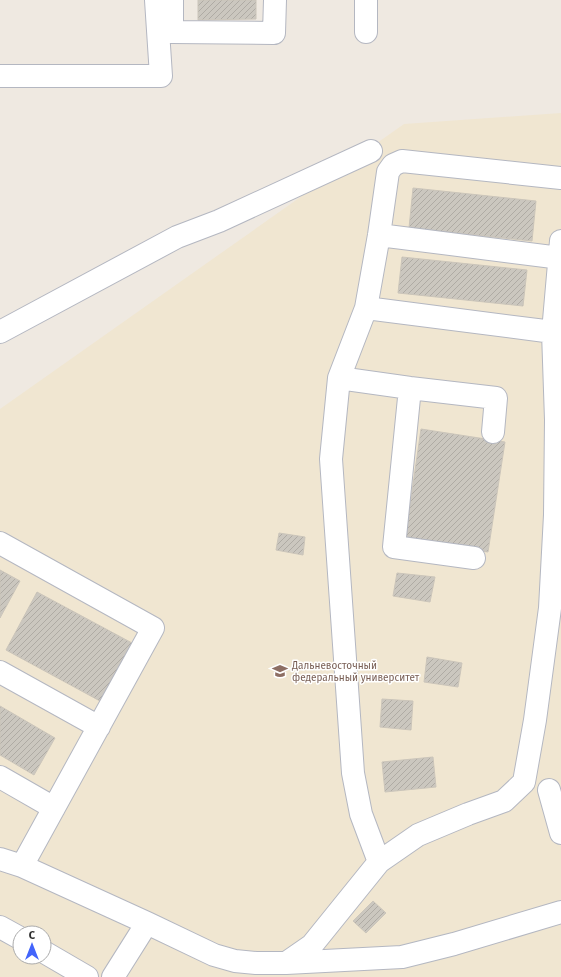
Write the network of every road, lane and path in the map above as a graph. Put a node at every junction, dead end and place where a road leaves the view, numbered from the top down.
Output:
1 (156, 0) edge
2 (172, 0) edge
3 (275, 0) edge
4 (366, 0) edge
5 (366, 32) dead end
6 (0, 76) edge
7 (371, 151) dead end
8 (561, 178) edge
9 (379, 235) junction
10 (560, 252) edge
11 (366, 308) junction
12 (556, 329) edge
13 (0, 332) edge
14 (339, 378) junction
15 (410, 388) junction
16 (558, 421) edge
17 (492, 432) dead end
18 (558, 516) edge
19 (0, 543) edge
20 (474, 558) dead end
21 (555, 608) edge
22 (0, 672) edge
23 (99, 727) junction
24 (0, 776) edge
25 (524, 782) junction
26 (555, 792) edge
27 (54, 808) junction
28 (561, 833) edge
29 (0, 858) edge
30 (379, 862) junction
31 (22, 866) junction
32 (561, 912) edge
33 (147, 923) junction
34 (0, 927) edge
35 (12, 934) edge
36 (52, 957) edge
37 (286, 963) junction
38 (87, 977) edge
39 (113, 977) edge

1 - 6 street
2 - 3 street
4 - 5 street
7 - 13 street
8 - 9 street
9 - 10 street
9 - 11 street
10 - 12 street
11 - 12 street
11 - 14 street
12 - 16 street
14 - 15 street
14 - 30 street
15 - 17 street
15 - 20 street
16 - 18 street
18 - 21 street
19 - 23 street
21 - 25 street
22 - 23 street
23 - 27 street
24 - 27 street
25 - 26 street
25 - 30 street
26 - 28 street
27 - 31 street
29 - 31 street
30 - 37 street
31 - 33 street
32 - 37 street
33 - 37 street
33 - 39 street
34 - 35 street
36 - 38 street

